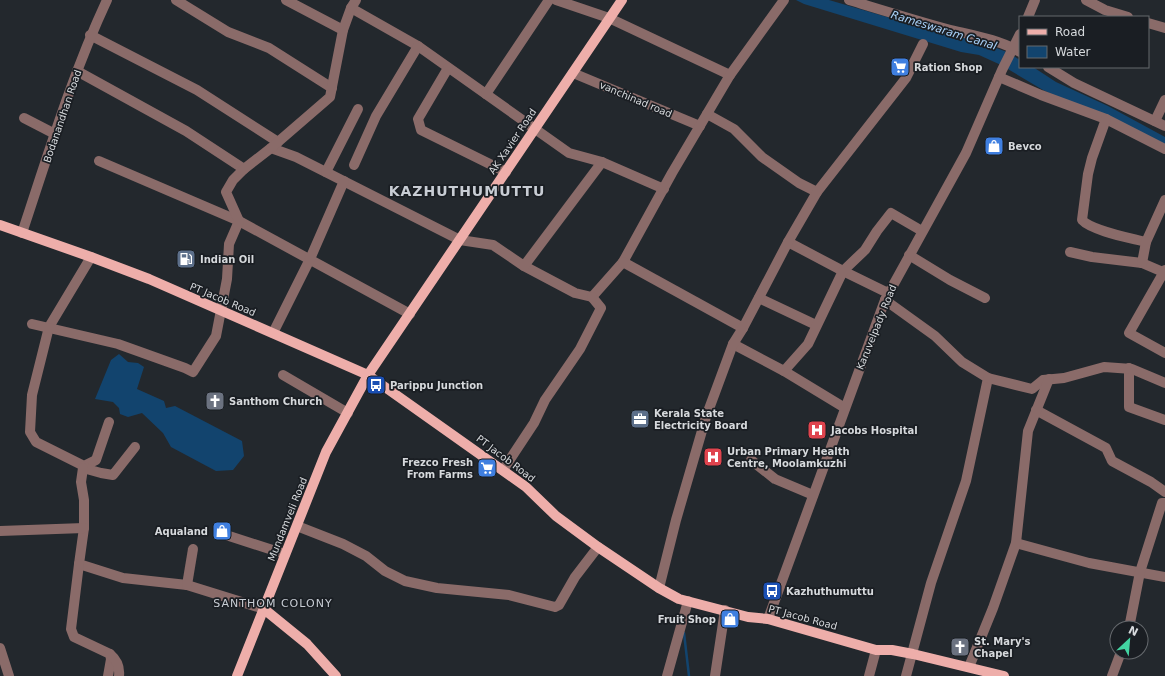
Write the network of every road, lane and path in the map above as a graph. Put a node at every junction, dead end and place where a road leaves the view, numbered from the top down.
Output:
1 (107, 0) edge
2 (176, 0) edge
3 (286, 0) edge
4 (548, 0) edge
5 (556, 0) edge
6 (622, 0) edge
7 (784, 0) edge
8 (849, 0) edge
9 (1035, 0) edge
10 (1086, 0) edge
11 (353, 4) edge
12 (1028, 16) edge
13 (1125, 16) edge
14 (609, 18) junction
15 (1149, 23) edge
16 (1165, 28) edge
17 (343, 30) junction
18 (90, 35) junction
19 (1019, 37) edge
20 (923, 44) dead end
21 (418, 46) junction
22 (1015, 50) edge
23 (448, 68) junction
24 (1050, 68) edge
25 (77, 71) junction
26 (573, 73) junction
27 (730, 75) junction
28 (1000, 76) junction
29 (332, 88) junction
30 (486, 94) junction
31 (1165, 100) edge
32 (358, 109) dead end
33 (707, 114) junction
34 (24, 118) dead end
35 (1106, 119) junction
36 (1155, 121) junction
37 (700, 126) junction
38 (1165, 126) edge
39 (535, 129) junction
40 (55, 134) junction
41 (274, 145) junction
42 (1165, 150) edge
43 (99, 161) dead end
44 (602, 162) junction
45 (354, 165) dead end
46 (244, 169) junction
47 (326, 172) junction
48 (506, 172) junction
49 (344, 181) junction
50 (664, 189) junction
51 (817, 192) junction
52 (1165, 200) edge
53 (239, 222) junction
54 (0, 225) edge
55 (922, 232) junction
56 (22, 233) junction
57 (460, 240) junction
58 (788, 242) junction
59 (1146, 242) junction
60 (1070, 252) dead end
61 (909, 256) junction
62 (91, 257) junction
63 (310, 259) junction
64 (623, 262) junction
65 (1142, 263) junction
66 (524, 266) junction
67 (843, 271) junction
68 (1164, 271) edge
69 (592, 297) junction
70 (887, 297) junction
71 (759, 298) junction
72 (985, 298) dead end
73 (221, 312) junction
74 (410, 314) junction
75 (32, 324) dead end
76 (49, 326) junction
77 (816, 326) junction
78 (743, 328) junction
79 (272, 333) junction
80 (733, 344) junction
81 (1165, 353) edge
82 (1129, 368) junction
83 (784, 371) junction
84 (284, 375) dead end
85 (368, 375) junction
86 (988, 378) junction
87 (1050, 380) junction
88 (1165, 383) edge
89 (845, 408) junction
90 (1036, 410) junction
91 (348, 413) junction
92 (1165, 420) edge
93 (109, 422) dead end
94 (134, 447) dead end
95 (751, 460) dead end
96 (84, 467) junction
97 (503, 470) junction
98 (1165, 492) edge
99 (813, 495) junction
100 (1165, 503) edge
101 (297, 526) junction
102 (84, 528) junction
103 (0, 531) edge
104 (226, 535) dead end
105 (1016, 543) junction
106 (598, 547) junction
107 (193, 549) dead end
108 (285, 554) junction
109 (79, 564) junction
110 (1140, 572) junction
111 (1165, 577) edge
112 (187, 585) junction
113 (659, 588) junction
114 (688, 601) junction
115 (264, 609) junction
116 (725, 610) junction
117 (768, 619) junction
118 (1131, 620) edge
119 (0, 648) edge
120 (876, 650) junction
121 (110, 654) junction
122 (913, 654) junction
123 (1118, 660) edge
124 (970, 670) edge
125 (9, 676) edge
126 (108, 676) edge
127 (119, 676) edge
128 (237, 676) edge
129 (336, 676) edge
130 (667, 676) edge
131 (715, 676) edge
132 (869, 676) edge
133 (906, 676) edge
134 (1004, 676) edge
135 (1112, 676) edge

1 - 18 street, Bodanandhan Road
2 - 29 street
3 - 17 street
4 - 30 street
5 - 14 street
6 - 14 main road, AK Xavier Road
7 - 27 street
8 - 22 street
9 - 12 street
10 - 13 street
11 - 17 street
11 - 21 street
14 - 26 main road, AK Xavier Road
14 - 27 street
15 - 16 street
17 - 29 street
18 - 25 street, Bodanandhan Road
18 - 41 street
19 - 22 street, Karuvelpady Road
20 - 51 street
21 - 23 street
21 - 45 street
22 - 28 street, Karuvelpady Road
23 - 30 street
23 - 48 street
24 - 36 street
25 - 40 street, Bodanandhan Road
25 - 46 street
26 - 37 street, vanchinad road
26 - 39 main road, AK Xavier Road
27 - 33 street
28 - 35 street
28 - 55 street, Karuvelpady Road
29 - 41 street
30 - 39 street
31 - 36 street
32 - 47 street
33 - 37 street
33 - 51 street
34 - 40 street
35 - 42 street
35 - 59 street
36 - 38 street
37 - 50 street
39 - 44 street
39 - 48 main road, AK Xavier Road
40 - 56 street, Bodanandhan Road
41 - 46 street
41 - 47 street
43 - 53 street
44 - 50 street
44 - 66 street
46 - 53 street
47 - 49 street
48 - 57 main road, AK Xavier Road
49 - 57 street
49 - 63 street
50 - 64 street
51 - 58 street
52 - 59 street
53 - 63 street
53 - 73 street
54 - 56 main road, PT Jacob Road
55 - 61 street, Karuvelpady Road
55 - 67 street
56 - 62 main road, PT Jacob Road
57 - 66 street
57 - 74 main road, AK Xavier Road
58 - 67 street
58 - 71 street
59 - 65 street
60 - 65 street
61 - 70 street, Karuvelpady Road
61 - 72 street
62 - 73 main road, PT Jacob Road
62 - 76 street
63 - 74 street
63 - 79 street
64 - 69 street
64 - 78 street
65 - 68 street
66 - 69 street
67 - 70 street
67 - 77 street
68 - 81 street
69 - 97 street
70 - 86 street
70 - 89 street, Karuvelpady Road
71 - 77 street
71 - 78 street
73 - 76 street
73 - 79 main road, PT Jacob Road
74 - 85 main road, AK Xavier Road
75 - 76 street
76 - 96 street
77 - 83 street
78 - 80 street
79 - 85 main road, PT Jacob Road
80 - 83 street
80 - 113 street
82 - 87 street
82 - 88 street
82 - 92 street
83 - 89 street
84 - 91 street
85 - 91 main road, Mundamveli Road
85 - 97 main road, PT Jacob Road
86 - 87 street
86 - 122 street
87 - 90 street
89 - 99 street, Karuvelpady Road
90 - 98 street
90 - 105 street
91 - 101 main road, Mundamveli Road
93 - 96 street
94 - 96 street
95 - 99 street
96 - 102 street
97 - 106 main road, PT Jacob Road
99 - 117 street, Karuvelpady Road
100 - 110 street
101 - 106 street
101 - 108 main road, Mundamveli Road
102 - 103 street
102 - 109 street
104 - 108 street
105 - 110 street
105 - 124 street
106 - 113 main road, PT Jacob Road
107 - 112 street
108 - 115 main road, Mundamveli Road
109 - 112 street
109 - 121 street
110 - 111 street
110 - 118 street
112 - 115 street
113 - 114 main road, PT Jacob Road
114 - 116 main road, PT Jacob Road
114 - 130 street
115 - 128 main road, Mundamveli Road
115 - 129 main road
116 - 117 main road, PT Jacob Road
116 - 131 street
117 - 120 main road, PT Jacob Road
119 - 125 street
120 - 122 main road, PT Jacob Road
120 - 132 street
121 - 126 street
121 - 127 street
122 - 124 main road, PT Jacob Road
122 - 133 street
123 - 135 street
124 - 134 main road, PT Jacob Road

